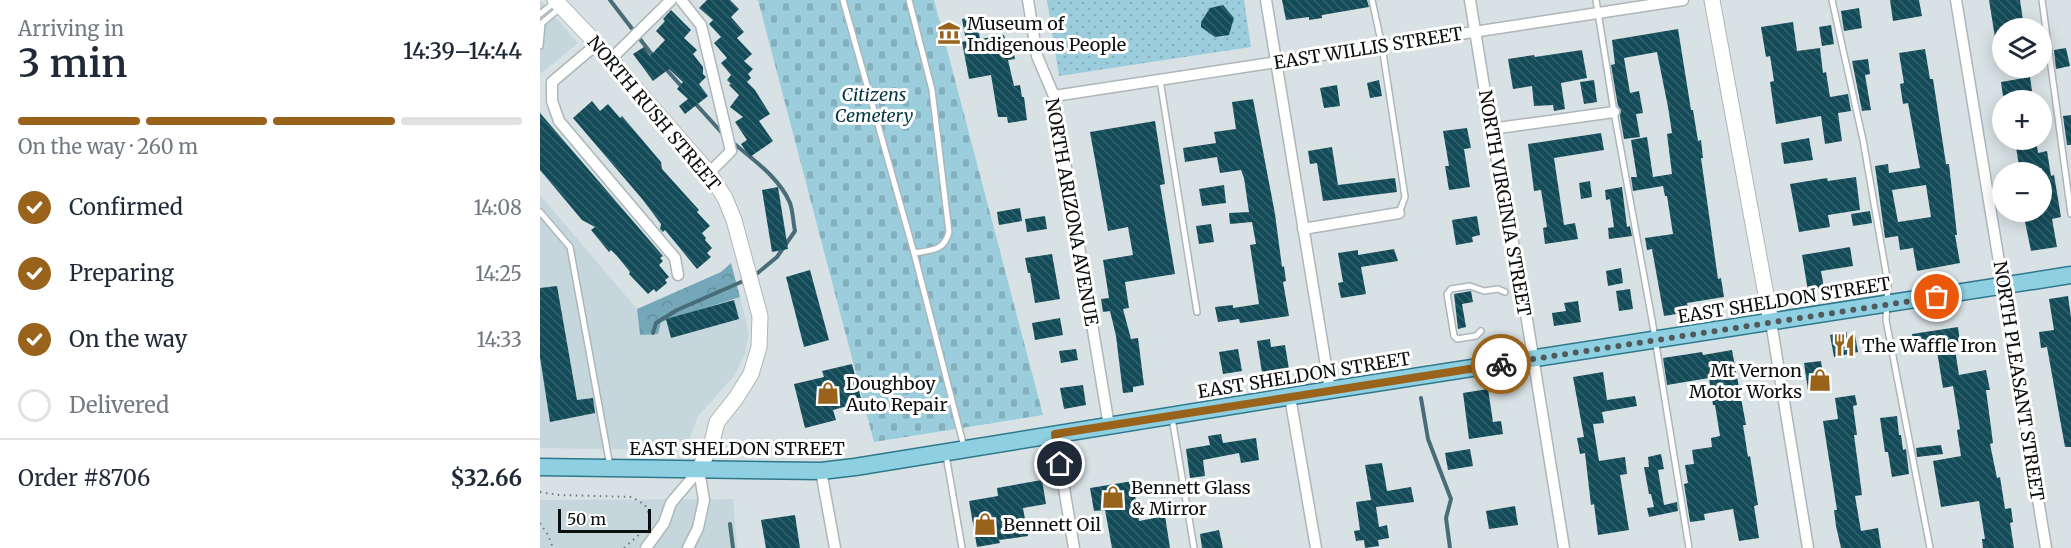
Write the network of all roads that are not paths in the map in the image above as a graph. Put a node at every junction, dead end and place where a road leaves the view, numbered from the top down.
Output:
1 (671, 0) edge
2 (681, 0) edge
3 (843, 0) edge
4 (909, 0) edge
5 (1028, 0) edge
6 (1266, 0) edge
7 (1372, 0) edge
8 (1470, 0) edge
9 (1596, 0) edge
10 (1683, 0) edge
11 (1712, 0) edge
12 (1832, 0) edge
13 (1956, 0) edge
14 (2042, 0) edge
15 (558, 3) edge
16 (1598, 13) junction
17 (540, 14) edge
18 (1474, 31) junction
19 (597, 44) junction
20 (540, 46) edge
21 (1382, 46) junction
22 (610, 59) junction
23 (1276, 63) junction
24 (1160, 81) junction
25 (1054, 96) junction
26 (1614, 112) junction
27 (1491, 129) junction
28 (709, 173) junction
29 (540, 212) edge
30 (1399, 213) joint
31 (2071, 214) edge
32 (1303, 229) junction
33 (914, 253) junction
34 (678, 275) dead end
35 (2071, 275) edge
36 (2004, 284) junction
37 (1505, 292) dead end
38 (1887, 304) junction
39 (1197, 312) dead end
40 (1771, 322) junction
41 (1481, 331) dead end
42 (1655, 340) junction
43 (1532, 359) junction
44 (1330, 390) junction
45 (1290, 397) junction
46 (1172, 416) junction
47 (1109, 426) junction
48 (1055, 434) junction
49 (965, 449) junction
50 (945, 452) junction
51 (540, 467) edge
52 (610, 468) junction
53 (699, 470) junction
54 (821, 471) junction
55 (646, 548) edge
56 (688, 548) edge
57 (835, 548) edge
58 (962, 548) edge
59 (1074, 548) edge
60 (1194, 548) edge
61 (1316, 548) edge
62 (1564, 548) edge
63 (1689, 548) edge
64 (1808, 548) edge
65 (1929, 548) edge
66 (2046, 548) edge

1 - 22 street
2 - 28 street
3 - 33 lane
4 - 33 lane
5 - 25 street, NORTH ARIZONA AVENUE
6 - 23 street
7 - 21 lane
8 - 18 street, NORTH VIRGINIA STREET
9 - 16 lane
10 - 16 street, EAST WILLIS STREET
11 - 40 street
12 - 38 lane
13 - 36 street, NORTH PLEASANT STREET
14 - 31 lane
15 - 17 lane
15 - 19 street, NORTH RUSH STREET
15 - 20 lane
16 - 18 street, EAST WILLIS STREET
16 - 26 lane
18 - 21 street, EAST WILLIS STREET
18 - 27 street, NORTH VIRGINIA STREET
19 - 22 street, NORTH RUSH STREET
19 - 34 street
21 - 23 street, EAST WILLIS STREET
21 - 30 lane
22 - 28 street, NORTH RUSH STREET
23 - 24 street, EAST WILLIS STREET
23 - 32 street
24 - 25 street, EAST WILLIS STREET
24 - 39 lane
25 - 47 street, NORTH ARIZONA AVENUE
26 - 27 street
26 - 42 lane
27 - 43 street, NORTH VIRGINIA STREET
28 - 53 street, NORTH RUSH STREET
29 - 52 lane
30 - 32 street
32 - 44 street
33 - 49 lane
35 - 36 main road, EAST SHELDON STREET
36 - 38 main road, EAST SHELDON STREET
36 - 66 street, NORTH PLEASANT STREET
37 - 41 lane
38 - 40 main road, EAST SHELDON STREET
38 - 65 lane
40 - 42 main road, EAST SHELDON STREET
40 - 64 street
42 - 43 main road, EAST SHELDON STREET
42 - 63 lane
43 - 44 main road, EAST SHELDON STREET
43 - 62 street, NORTH VIRGINIA STREET
44 - 45 main road, EAST SHELDON STREET
45 - 46 main road, EAST SHELDON STREET
45 - 61 street
46 - 47 main road, EAST SHELDON STREET
46 - 60 lane
47 - 48 main road, EAST SHELDON STREET
48 - 49 main road, EAST SHELDON STREET
48 - 59 street
49 - 50 main road, EAST SHELDON STREET
50 - 54 main road, EAST SHELDON STREET
50 - 58 lane
51 - 52 main road, EAST SHELDON STREET
52 - 53 main road, EAST SHELDON STREET
53 - 54 main road, EAST SHELDON STREET
53 - 55 street
53 - 56 street
54 - 57 street

